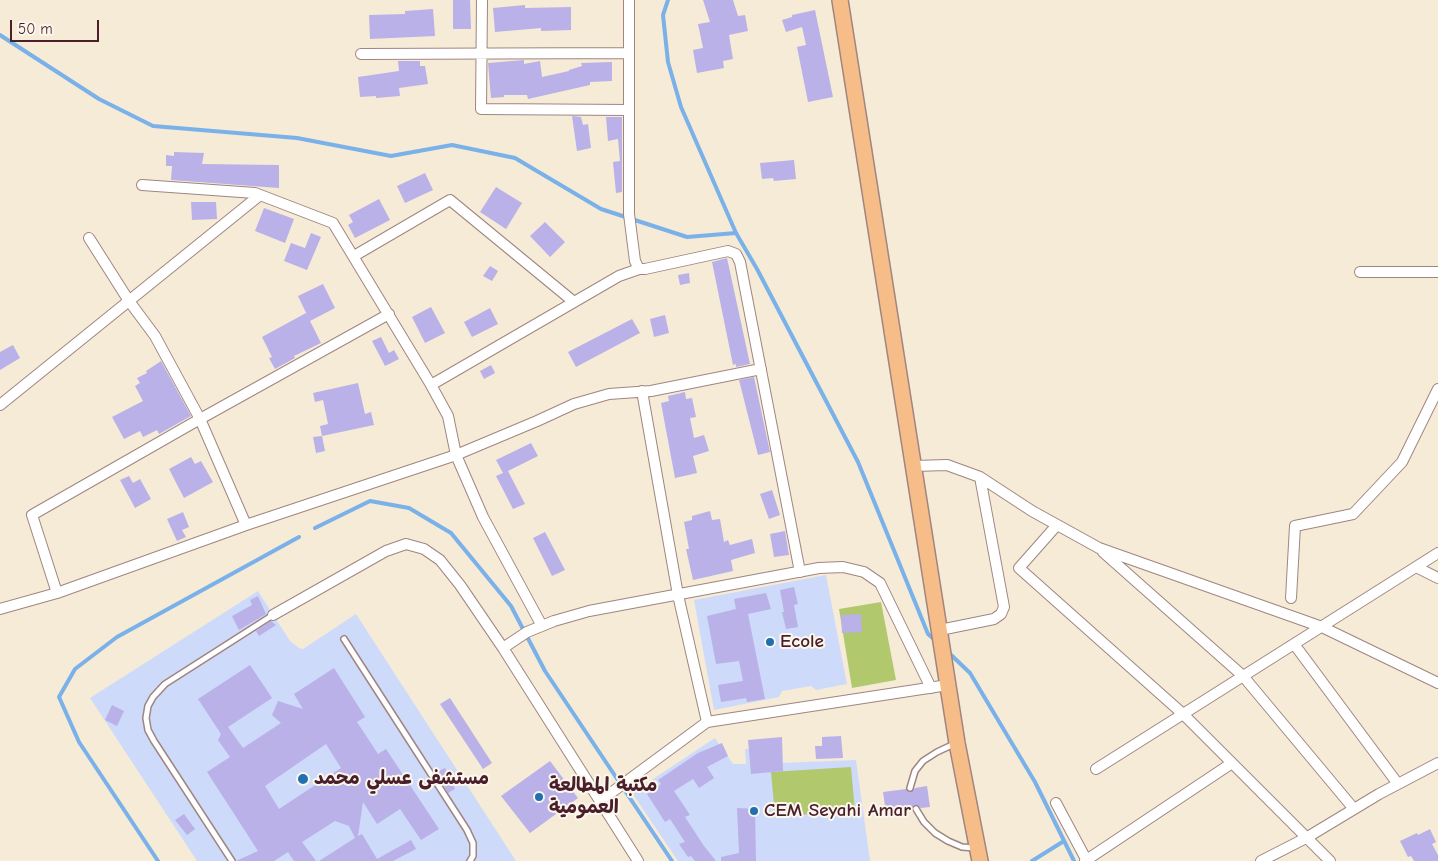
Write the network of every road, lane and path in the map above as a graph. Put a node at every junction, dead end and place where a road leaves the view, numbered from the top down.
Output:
1 (482, 0) edge
2 (629, 0) edge
3 (840, 0) edge
4 (481, 53) junction
5 (629, 53) junction
6 (361, 54) dead end
7 (629, 110) junction
8 (142, 185) dead end
9 (260, 195) junction
10 (89, 238) dead end
11 (354, 256) junction
12 (638, 269) junction
13 (1360, 272) dead end
14 (1438, 272) edge
15 (128, 301) junction
16 (574, 302) junction
17 (389, 314) junction
18 (761, 369) junction
19 (432, 385) junction
20 (1438, 389) edge
21 (642, 391) junction
22 (0, 405) edge
23 (200, 419) junction
24 (456, 455) junction
25 (914, 466) junction
26 (980, 477) junction
27 (246, 525) junction
28 (1056, 525) junction
29 (1098, 548) junction
30 (1438, 553) edge
31 (1416, 567) junction
32 (800, 572) junction
33 (1438, 578) edge
34 (58, 593) junction
35 (678, 595) junction
36 (1290, 598) dead end
37 (0, 609) edge
38 (273, 615) joint
39 (542, 626) junction
40 (1322, 627) junction
41 (940, 630) junction
42 (344, 639) dead end
43 (1294, 644) junction
44 (503, 648) junction
45 (1243, 676) junction
46 (1438, 683) edge
47 (948, 685) junction
48 (931, 688) junction
49 (1183, 714) junction
50 (707, 722) junction
51 (957, 743) junction
52 (1232, 763) junction
53 (1438, 763) edge
54 (1096, 769) dead end
55 (1398, 784) junction
56 (910, 788) dead end
57 (600, 801) junction
58 (1056, 803) dead end
59 (916, 809) dead end
60 (1354, 809) junction
61 (1306, 838) junction
62 (979, 855) edge
63 (232, 861) edge
64 (470, 861) edge
65 (638, 861) edge
66 (1086, 861) edge
67 (1261, 861) edge
68 (1330, 861) edge

1 - 4 street
2 - 5 street
3 - 25 main road
4 - 5 street
4 - 6 street
4 - 7 street
5 - 7 street
7 - 12 street
8 - 9 street
9 - 11 street
9 - 15 street
10 - 15 street
11 - 16 street
11 - 17 street
12 - 16 street
12 - 18 street
13 - 14 street
15 - 22 street
15 - 23 street
16 - 19 street
17 - 19 street
17 - 23 street
18 - 21 street
18 - 32 street
19 - 24 street
20 - 36 street
21 - 24 street
21 - 35 street
23 - 27 street
23 - 34 street
24 - 27 street
24 - 39 street
25 - 26 street
25 - 41 main road
26 - 28 street
26 - 41 street
27 - 34 street
28 - 29 street
28 - 49 street
29 - 40 street
29 - 45 street
30 - 31 street
31 - 33 street
31 - 40 street
32 - 35 street
32 - 48 street
34 - 37 street
35 - 39 street
35 - 50 street
38 - 44 street
38 - 63 lane
39 - 44 street
40 - 43 street
40 - 46 street
41 - 47 main road
42 - 64 lane
43 - 45 street
43 - 55 street
44 - 57 street
45 - 49 street
45 - 60 street
47 - 48 street
47 - 51 main road
48 - 50 street
49 - 52 street
49 - 54 street
50 - 57 street
51 - 56 lane
51 - 62 main road
52 - 61 street
52 - 66 street
53 - 55 street
55 - 60 street
57 - 65 street
58 - 66 street
59 - 62 lane
60 - 61 street
61 - 67 street
61 - 68 street

